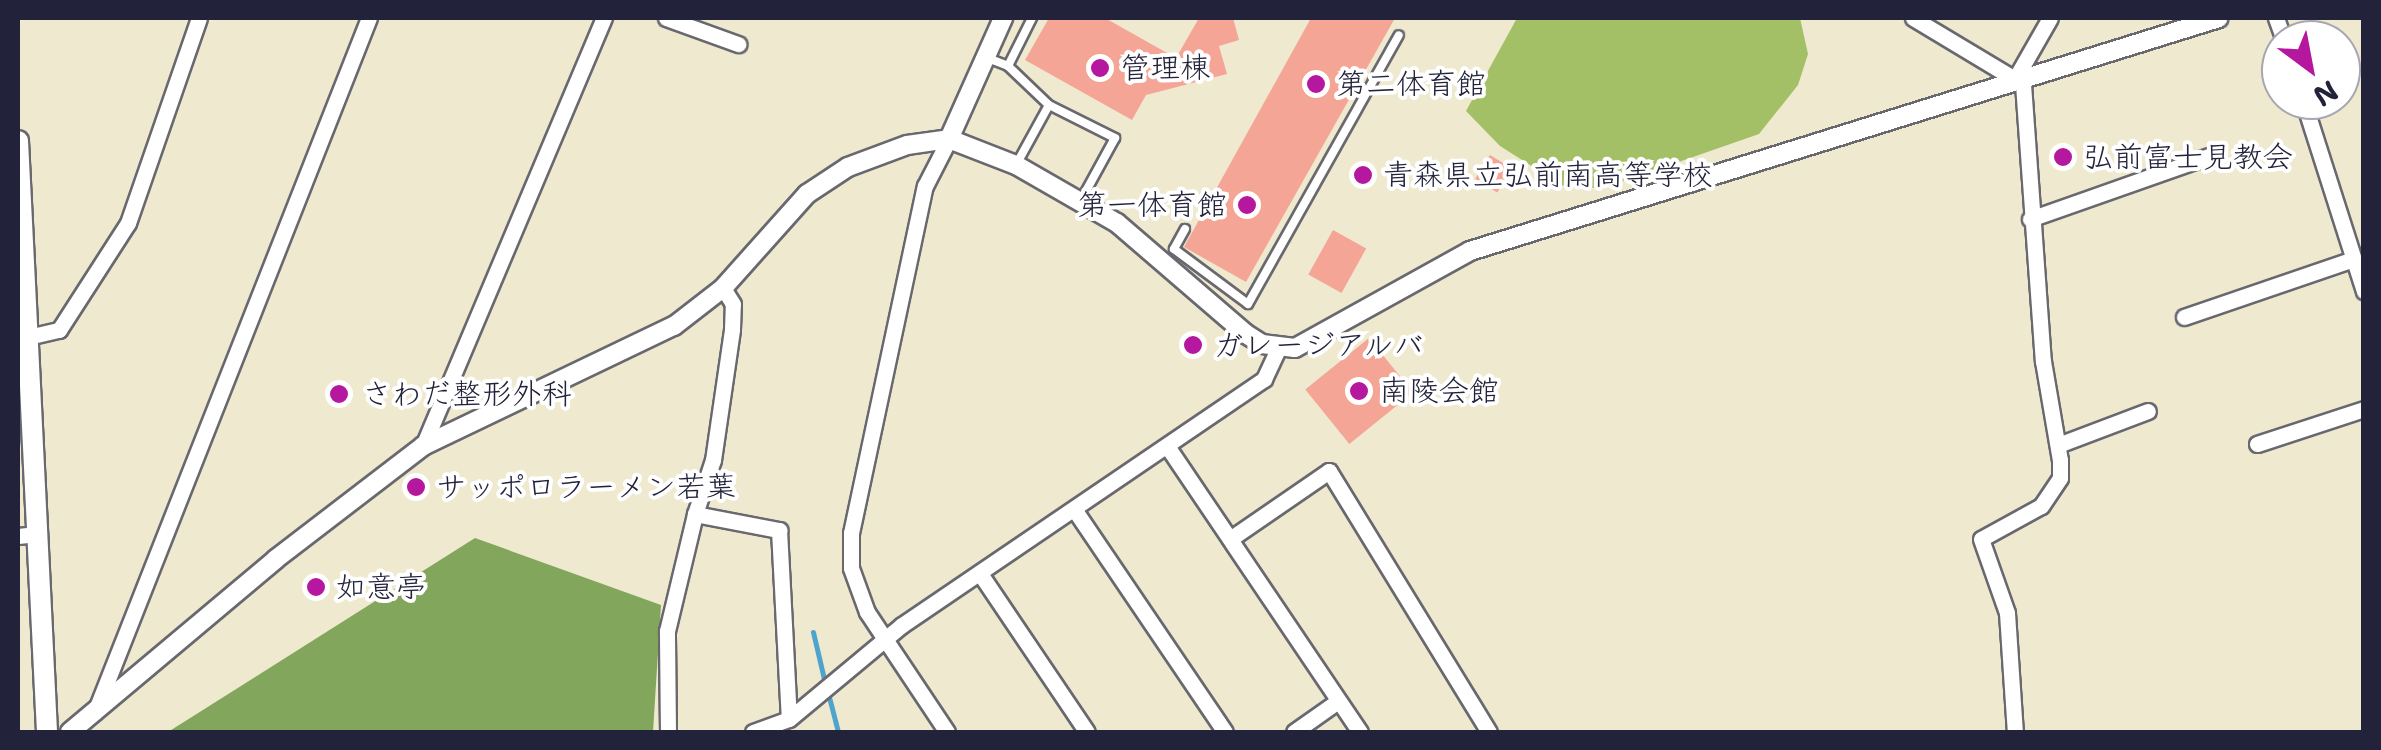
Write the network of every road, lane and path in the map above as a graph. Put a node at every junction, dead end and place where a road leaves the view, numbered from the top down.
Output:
1 (199, 18) edge
2 (369, 18) edge
3 (604, 18) edge
4 (666, 18) edge
5 (1003, 18) edge
6 (1032, 18) edge
7 (1914, 18) edge
8 (2050, 18) edge
9 (2219, 18) edge
10 (1399, 36) dead end
11 (738, 44) dead end
12 (986, 57) junction
13 (1008, 66) junction
14 (2015, 79) junction
15 (1049, 105) junction
16 (2309, 120) edge
17 (949, 139) junction
18 (18, 141) edge
19 (2210, 156) dead end
20 (1016, 164) junction
21 (1081, 200) junction
22 (2030, 218) junction
23 (1185, 230) dead end
24 (2353, 260) junction
25 (21, 268) edge
26 (1210, 276) junction
27 (724, 288) junction
28 (2364, 290) edge
29 (1196, 292) junction
30 (2184, 318) dead end
31 (28, 338) junction
32 (1280, 347) junction
33 (24, 380) edge
34 (2364, 409) edge
35 (2148, 411) dead end
36 (2257, 444) dead end
37 (2058, 445) junction
38 (424, 446) junction
39 (1166, 446) junction
40 (1074, 509) junction
41 (696, 514) junction
42 (28, 535) edge
43 (1230, 539) junction
44 (980, 575) junction
45 (884, 640) junction
46 (1338, 701) junction
47 (94, 712) junction
48 (789, 719) junction
49 (47, 732) edge
50 (70, 732) edge
51 (668, 732) edge
52 (753, 732) edge
53 (947, 732) edge
54 (1087, 732) edge
55 (1225, 732) edge
56 (1294, 732) edge
57 (1360, 732) edge
58 (1489, 732) edge
59 (2015, 732) edge

1 - 31 street
2 - 47 street
3 - 38 street
4 - 11 street
5 - 12 street
6 - 13 lane
7 - 14 street
8 - 14 street
9 - 14 street
10 - 26 lane
12 - 13 lane
12 - 17 street
13 - 15 lane
14 - 22 street
14 - 32 street
15 - 20 lane
15 - 21 lane
16 - 24 street
17 - 20 street
17 - 27 street
17 - 45 street
18 - 25 main road
19 - 22 street
20 - 21 street
21 - 29 street
22 - 37 street
23 - 26 lane
24 - 28 street
24 - 30 street
25 - 31 main road
26 - 29 lane
27 - 38 street
27 - 41 street
29 - 32 street
31 - 33 main road
32 - 39 street
33 - 42 main road
34 - 36 street
35 - 37 street
37 - 59 street
38 - 47 street
39 - 40 street
39 - 43 street
40 - 44 street
40 - 55 street
41 - 48 street
41 - 51 street
42 - 49 main road
43 - 46 street
43 - 58 street
44 - 45 street
44 - 54 street
45 - 48 street
45 - 53 street
46 - 56 street
46 - 57 street
47 - 50 street
48 - 52 street

